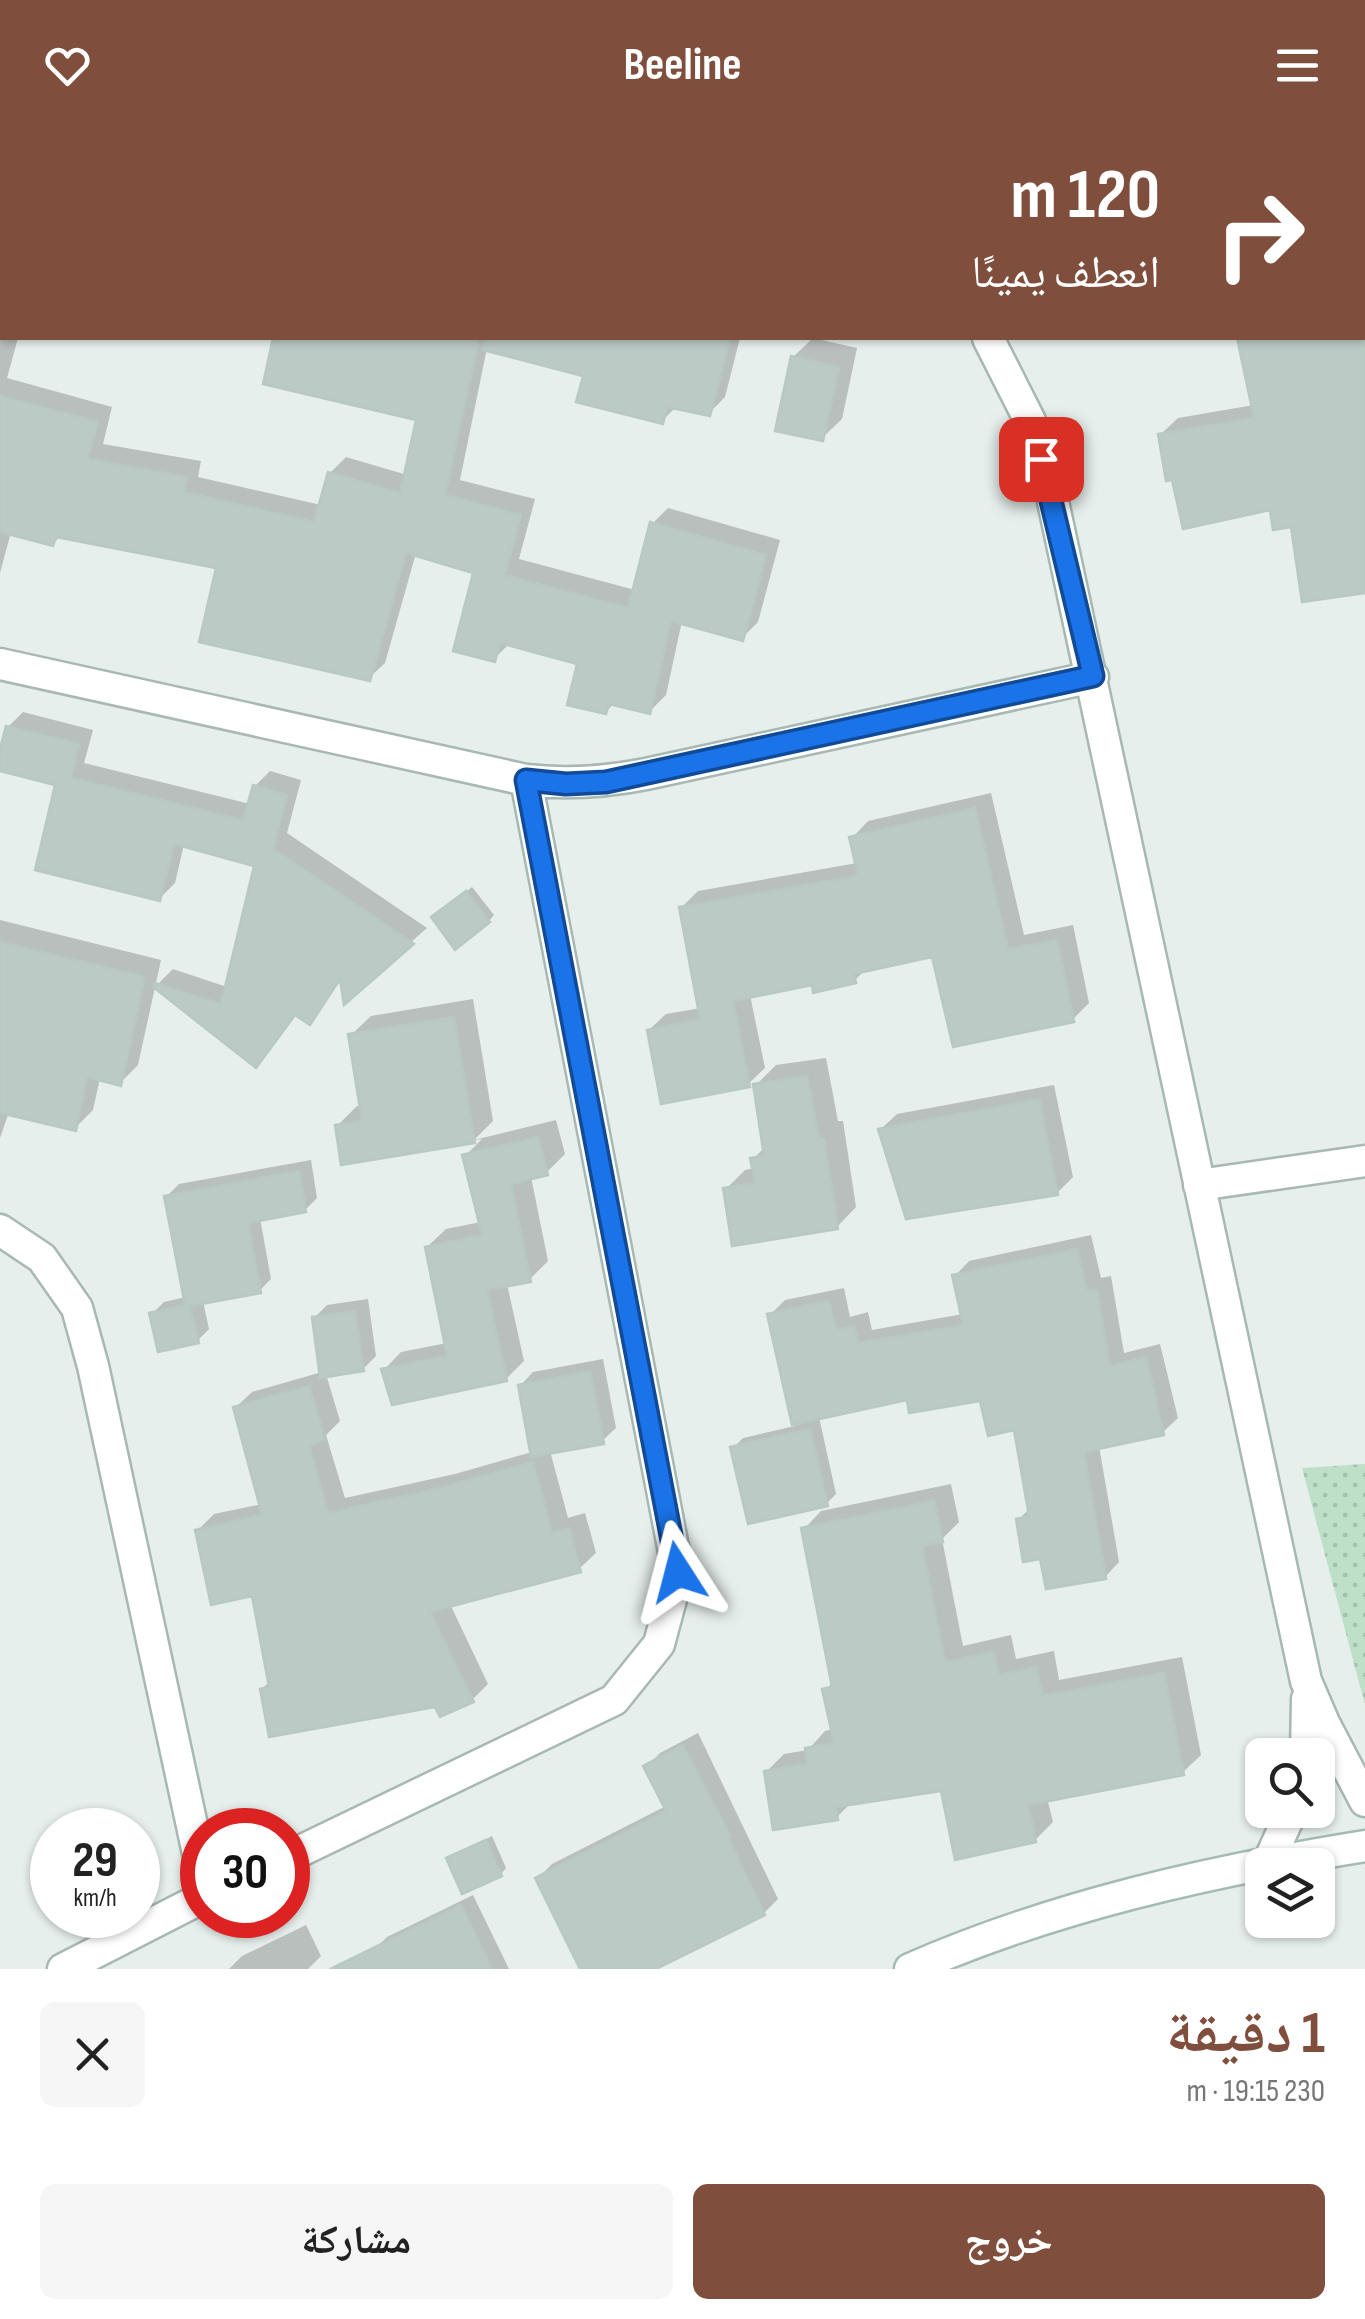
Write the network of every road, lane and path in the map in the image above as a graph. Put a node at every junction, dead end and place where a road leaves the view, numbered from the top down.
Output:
1 (989, 340) edge
2 (0, 664) edge
3 (1093, 676) junction
4 (526, 780) junction
5 (1365, 1161) edge
6 (1198, 1185) junction
7 (0, 1230) edge
8 (1306, 1681) junction
9 (1306, 1738) edge
10 (1365, 1801) edge
11 (188, 1808) edge
12 (1365, 1846) edge
13 (310, 1847) edge
14 (1335, 1851) edge
15 (1245, 1868) edge
16 (180, 1909) edge
17 (63, 1969) edge
18 (910, 1969) edge

1 - 3 street
2 - 4 street
3 - 4 street
3 - 6 street
4 - 13 street
5 - 6 street
6 - 8 street
7 - 11 street
8 - 9 street
8 - 10 street
12 - 14 street
15 - 18 street
16 - 17 street

